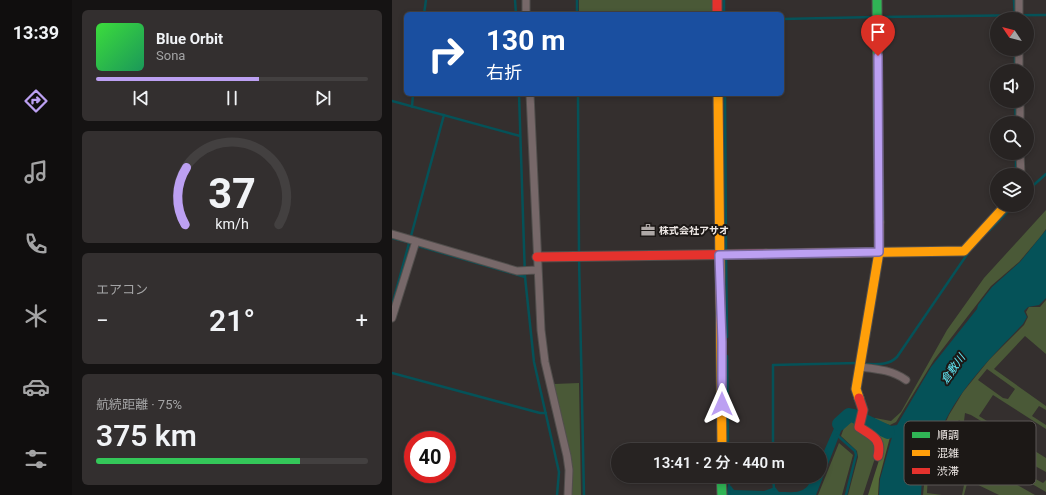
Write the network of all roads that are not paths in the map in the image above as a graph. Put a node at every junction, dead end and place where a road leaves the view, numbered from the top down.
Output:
1 (526, 0) edge
2 (716, 0) edge
3 (877, 0) edge
4 (1019, 0) edge
5 (526, 12) edge
6 (717, 12) edge
7 (1019, 12) edge
8 (530, 96) edge
9 (718, 96) edge
10 (1000, 212) edge
11 (392, 234) edge
12 (413, 242) junction
13 (879, 252) junction
14 (724, 255) junction
15 (537, 257) junction
16 (537, 270) junction
17 (392, 318) edge
18 (860, 365) junction
19 (906, 380) dead end
20 (722, 443) edge
21 (878, 456) dead end
22 (721, 483) edge
23 (568, 495) edge
24 (722, 495) edge

1 - 5 street
2 - 6 street
3 - 13 street
4 - 7 street
8 - 15 street
9 - 14 street
10 - 13 street
11 - 12 street
12 - 16 street
12 - 17 street
13 - 14 street
13 - 18 street
14 - 15 street
14 - 20 street
15 - 16 street
16 - 23 street
18 - 19 street
18 - 21 street
22 - 24 street

